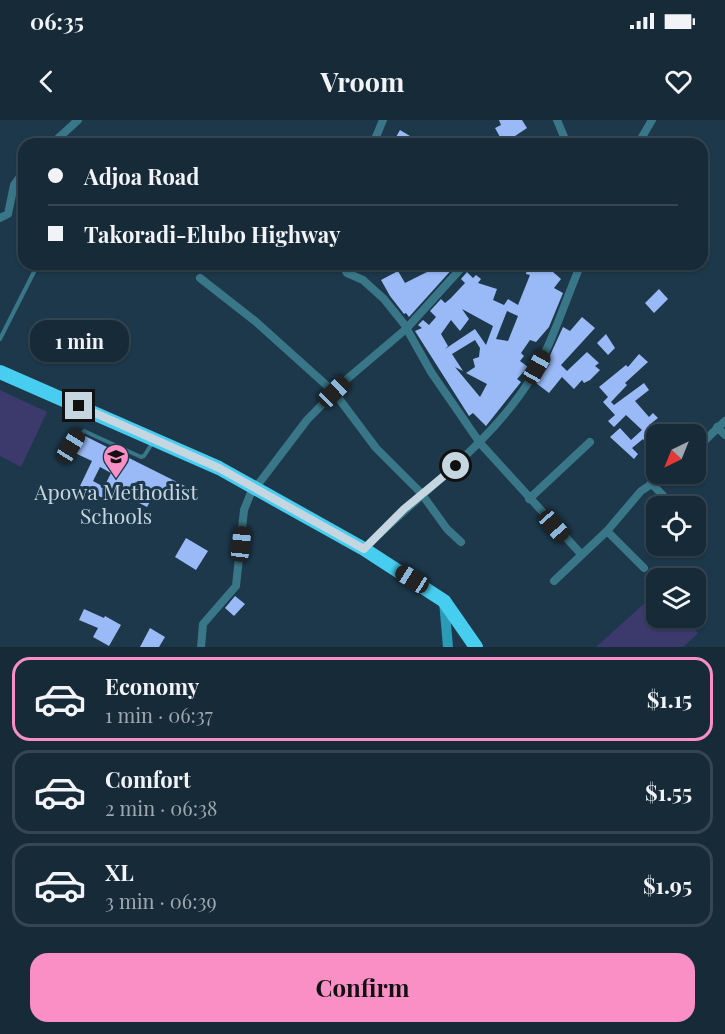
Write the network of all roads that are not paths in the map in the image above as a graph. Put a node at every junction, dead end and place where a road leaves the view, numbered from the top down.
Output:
1 (78, 120) edge
2 (383, 120) edge
3 (557, 120) edge
4 (652, 120) edge
5 (58, 138) edge
6 (376, 138) edge
7 (564, 138) edge
8 (642, 138) edge
9 (18, 179) edge
10 (0, 218) edge
11 (35, 270) edge
12 (345, 270) edge
13 (460, 270) edge
14 (578, 270) edge
15 (200, 278) dead end
16 (406, 329) junction
17 (0, 339) edge
18 (0, 372) edge
19 (334, 392) junction
20 (725, 422) edge
21 (717, 427) junction
22 (725, 435) edge
23 (154, 438) junction
24 (706, 439) edge
25 (590, 442) dead end
26 (480, 443) junction
27 (71, 446) dead end
28 (650, 484) edge
29 (652, 484) edge
30 (256, 488) junction
31 (421, 493) junction
32 (663, 496) edge
33 (529, 499) junction
34 (608, 531) junction
35 (461, 542) dead end
36 (364, 549) junction
37 (581, 554) junction
38 (644, 568) dead end
39 (555, 581) dead end
40 (444, 601) junction
41 (201, 647) edge
42 (448, 647) edge
43 (476, 647) edge

1 - 5 street
2 - 6 street
3 - 7 street
4 - 8 street
9 - 10 street
11 - 17 lane
12 - 16 street
13 - 16 street
14 - 26 street
15 - 19 street
16 - 19 street
16 - 26 street
18 - 23 highway
19 - 30 street
19 - 31 street
20 - 21 street
21 - 22 street
21 - 24 street
23 - 27 lane
23 - 30 highway
25 - 33 street
26 - 31 street
26 - 33 street
28 - 34 street
29 - 32 street
30 - 36 highway
30 - 41 street
31 - 35 street
31 - 36 street
33 - 37 street
34 - 37 street
34 - 38 street
36 - 40 highway
37 - 39 street
40 - 42 main road
40 - 43 highway

